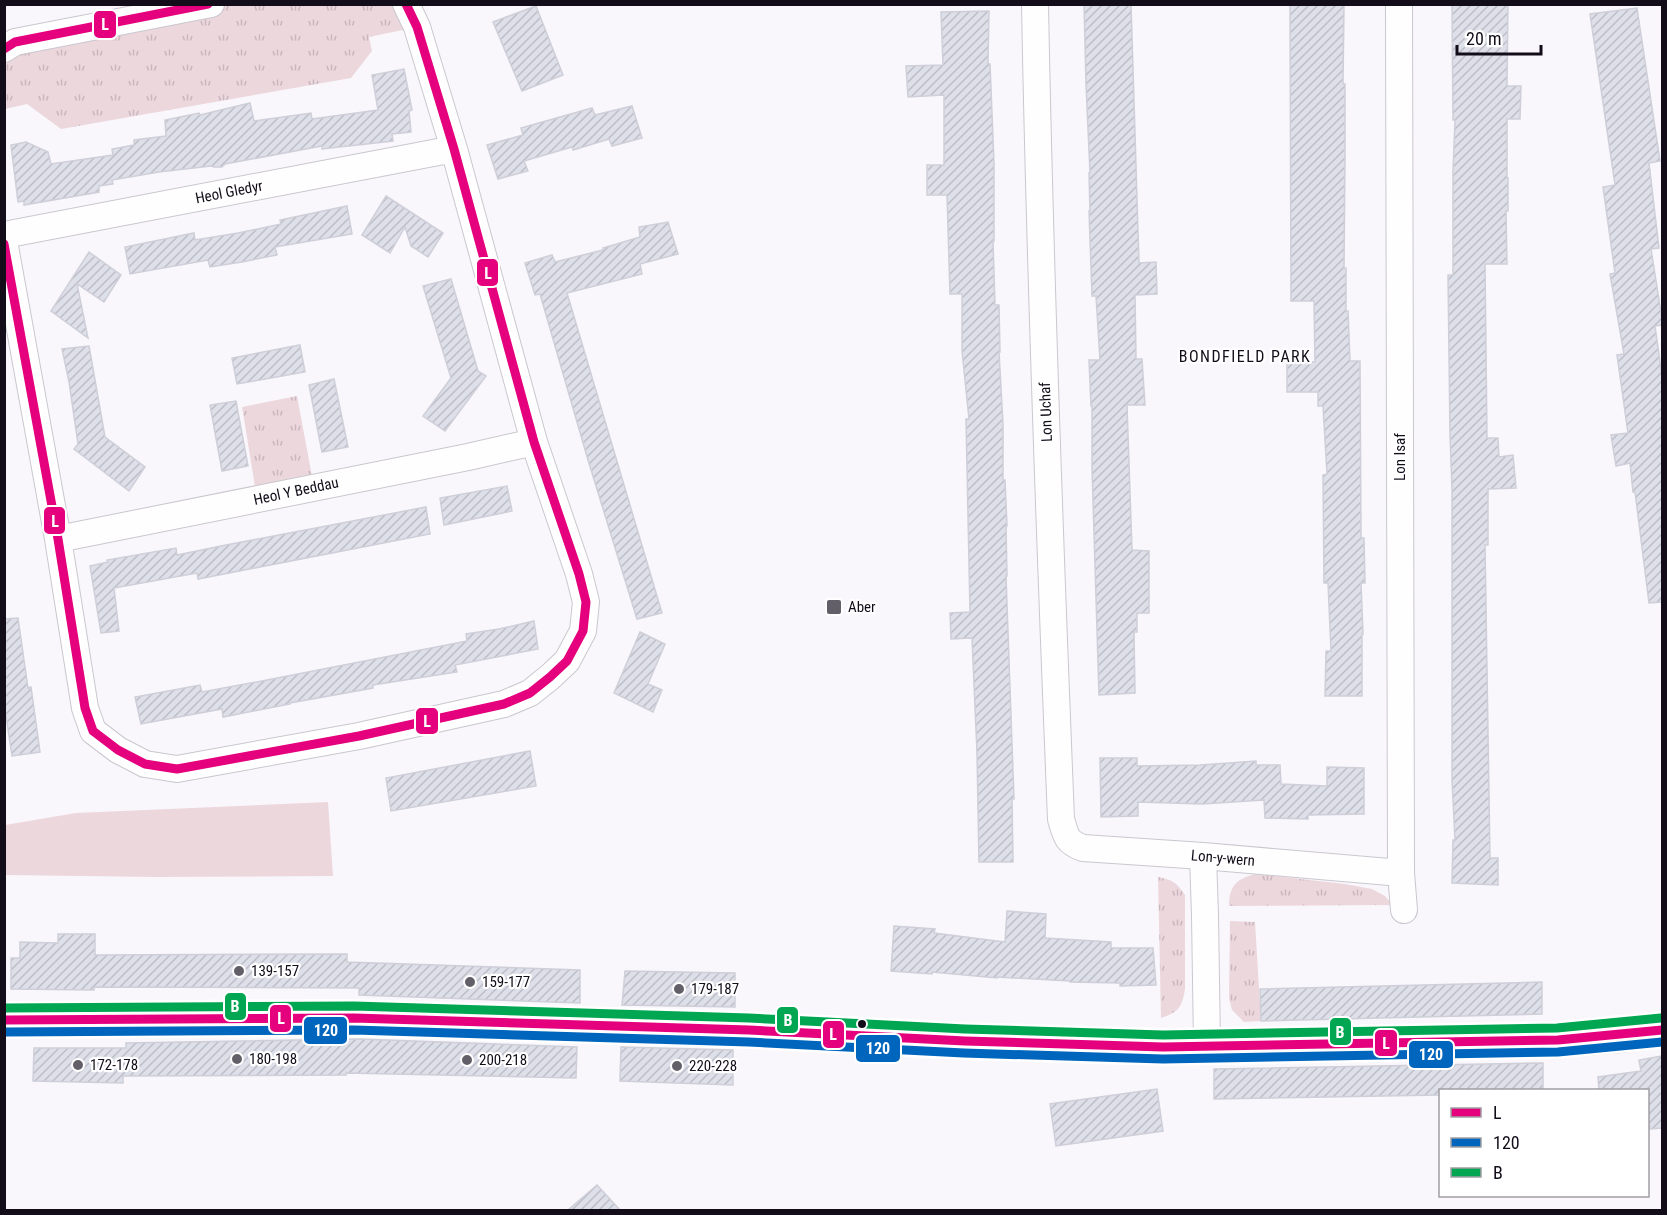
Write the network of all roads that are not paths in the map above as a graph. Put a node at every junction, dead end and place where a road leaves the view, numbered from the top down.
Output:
1 (211, 4) edge
2 (406, 4) edge
3 (1035, 4) edge
4 (1399, 4) edge
5 (4, 49) edge
6 (454, 149) junction
7 (4, 235) edge
8 (4, 241) edge
9 (534, 442) junction
10 (58, 539) junction
11 (1061, 819) joint
12 (1203, 856) junction
13 (1401, 873) junction
14 (1404, 910) dead end
15 (4, 1020) edge
16 (1662, 1030) edge
17 (1207, 1046) junction

1 - 5 street
2 - 6 street
3 - 11 street, Lon Uchaf
4 - 13 street, Lon Isaf
6 - 7 street, Heol Gledyr
6 - 9 street
8 - 10 street
9 - 10 street, Heol Y Beddau
9 - 10 street
11 - 12 street, Lon-y-wern
12 - 13 street, Lon-y-wern
12 - 17 street
13 - 14 street, Lon Isaf
15 - 17 main road
16 - 17 main road

